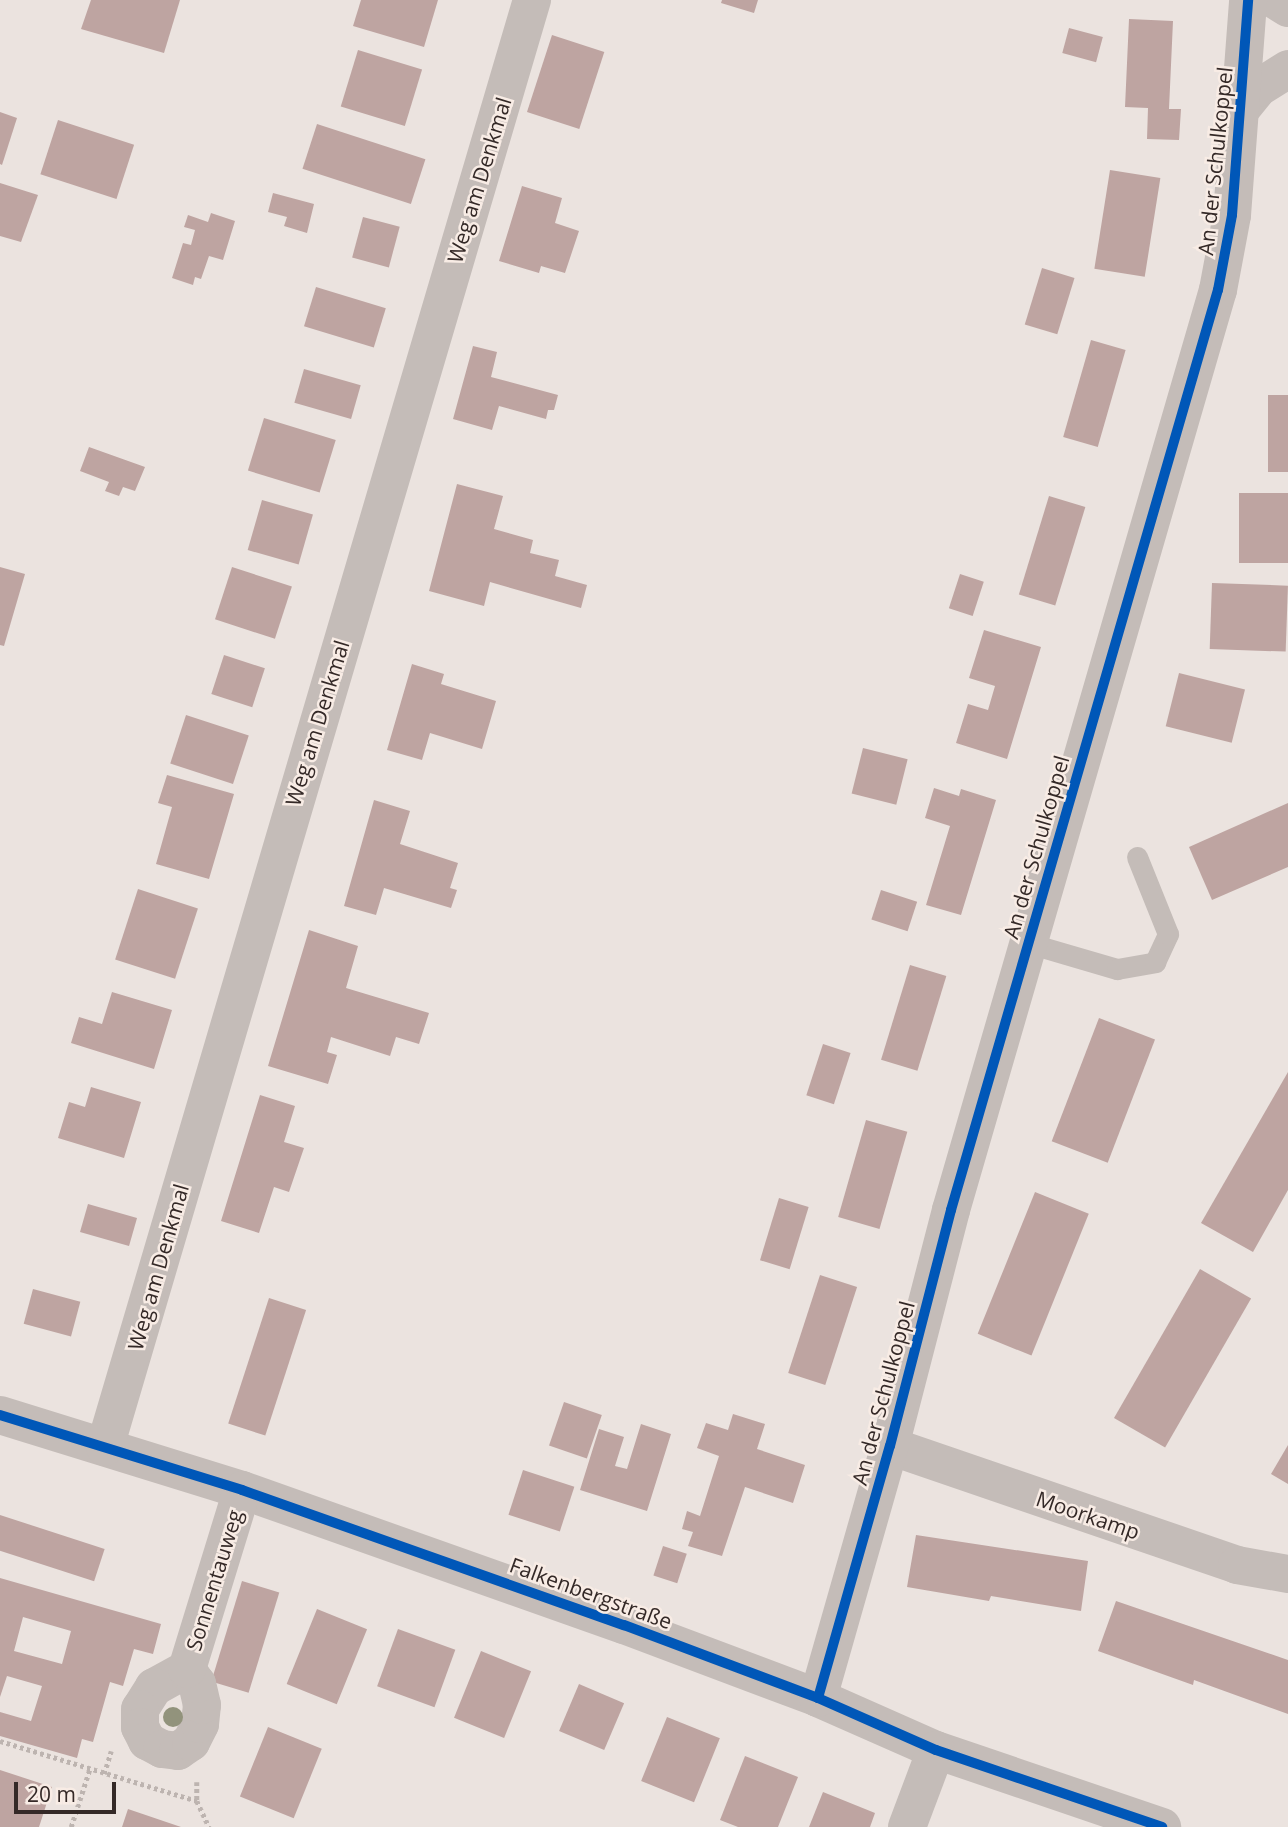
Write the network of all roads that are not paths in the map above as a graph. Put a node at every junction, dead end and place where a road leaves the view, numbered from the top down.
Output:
1 (532, 0) edge
2 (1248, 0) edge
3 (1275, 0) edge
4 (1288, 8) edge
5 (1288, 69) edge
6 (1242, 108) junction
7 (1137, 857) dead end
8 (1028, 943) junction
9 (0, 1415) edge
10 (890, 1446) junction
11 (105, 1447) junction
12 (242, 1490) junction
13 (1288, 1574) edge
14 (187, 1669) dead end
15 (818, 1698) junction
16 (936, 1750) junction
17 (907, 1827) edge
18 (1162, 1827) edge

1 - 11 street, Weg am Denkmal
2 - 6 street, An der Schulkoppel
3 - 4 street
5 - 6 street
6 - 8 street, An der Schulkoppel
7 - 8 lane
8 - 10 street, An der Schulkoppel
9 - 11 street, Falkenbergstraße
10 - 13 street, Moorkamp
10 - 15 street, An der Schulkoppel
11 - 12 street, Falkenbergstraße
12 - 14 street, Sonnentauweg
12 - 15 street, Falkenbergstraße
15 - 16 street, Falkenbergstraße
16 - 17 street
16 - 18 street, Falkenbergstraße

